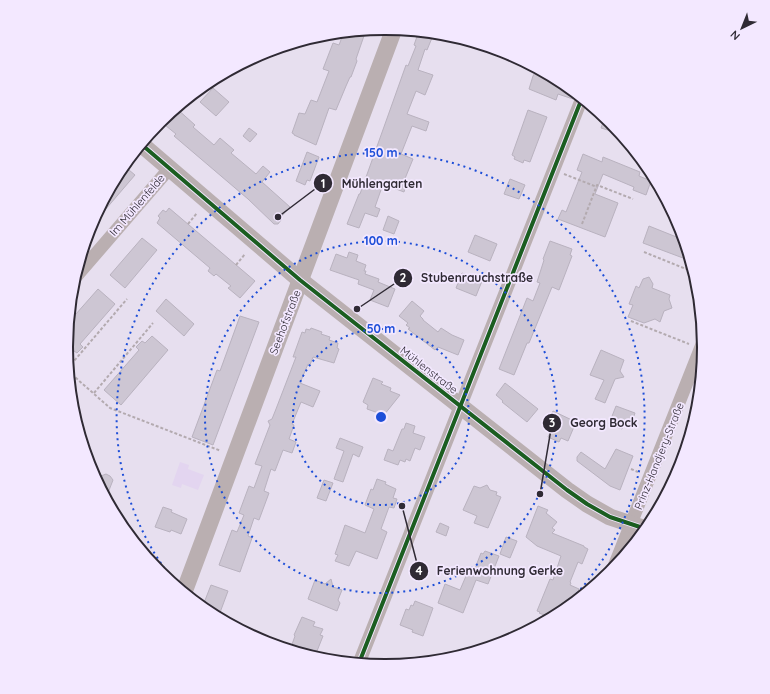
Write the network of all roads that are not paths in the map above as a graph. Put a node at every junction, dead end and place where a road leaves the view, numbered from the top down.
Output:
1 (392, 35) edge
2 (580, 103) edge
3 (145, 147) edge
4 (169, 168) junction
5 (84, 268) edge
6 (300, 280) junction
7 (697, 343) edge
8 (462, 407) junction
9 (639, 527) edge
10 (632, 538) edge
11 (186, 587) edge
12 (362, 658) edge

1 - 6 street, Seehofstraße
2 - 8 street
3 - 4 street, Mühlenstraße
4 - 5 street, Im Mühlenfelde
4 - 6 street, Mühlenstraße
6 - 8 street, Mühlenstraße
6 - 11 street, Seehofstraße
7 - 9 street, Prinz-Handjery-Straße
8 - 9 street, Mühlenstraße
8 - 12 street
9 - 10 street, Prinz-Handjery-Straße

